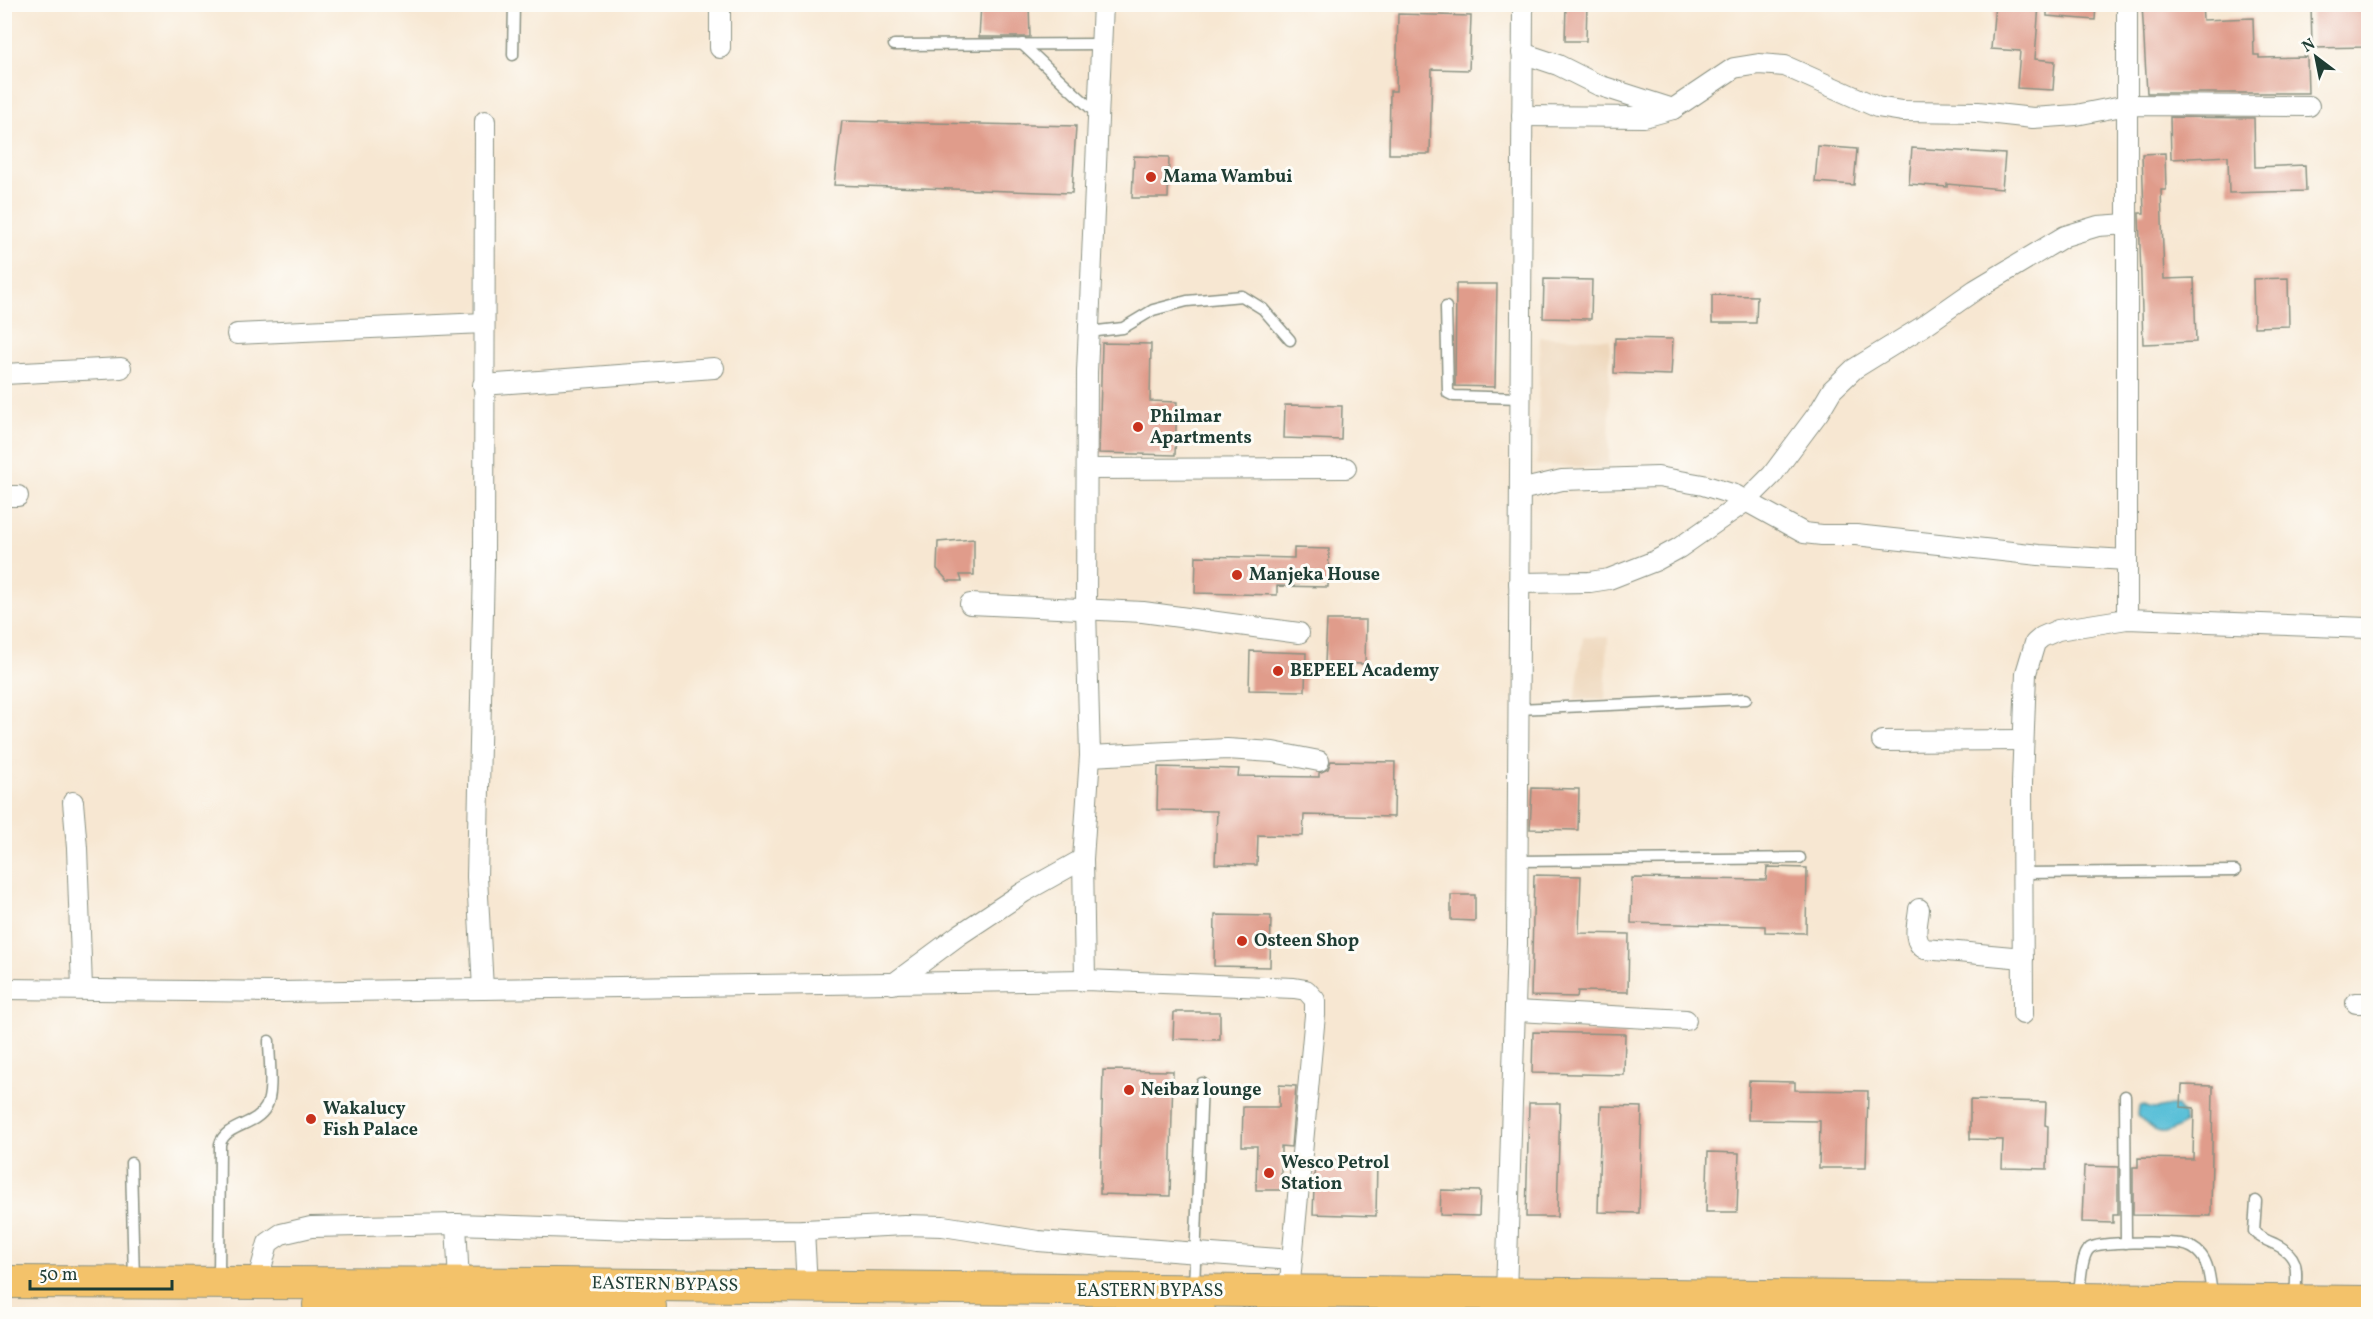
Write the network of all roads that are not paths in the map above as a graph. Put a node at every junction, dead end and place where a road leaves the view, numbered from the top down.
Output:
1 (514, 4) edge
2 (720, 4) edge
3 (1103, 4) edge
4 (1523, 4) edge
5 (2127, 4) edge
6 (1022, 44) junction
7 (1101, 44) junction
8 (894, 45) dead end
9 (720, 48) dead end
10 (1522, 52) junction
11 (513, 55) dead end
12 (2127, 105) junction
13 (2309, 105) dead end
14 (1672, 109) junction
15 (1098, 115) junction
16 (1522, 116) junction
17 (485, 121) dead end
18 (2127, 224) junction
19 (1446, 307) dead end
20 (484, 323) junction
21 (1089, 332) junction
22 (237, 334) dead end
23 (1290, 340) dead end
24 (121, 368) dead end
25 (714, 368) dead end
26 (4, 374) edge
27 (483, 385) junction
28 (1520, 398) junction
29 (1346, 468) dead end
30 (1088, 469) junction
31 (1520, 490) junction
32 (1746, 501) junction
33 (2127, 560) junction
34 (1519, 584) junction
35 (970, 604) dead end
36 (1086, 609) junction
37 (2127, 619) junction
38 (2368, 628) edge
39 (1299, 633) dead end
40 (1746, 699) dead end
41 (1518, 709) junction
42 (2023, 740) junction
43 (1882, 741) dead end
44 (1090, 756) junction
45 (1319, 761) dead end
46 (73, 802) dead end
47 (1800, 858) dead end
48 (1083, 859) junction
49 (1518, 861) junction
50 (2235, 870) dead end
51 (2023, 873) junction
52 (1919, 909) dead end
53 (2023, 958) junction
54 (1085, 980) junction
55 (893, 984) junction
56 (82, 988) junction
57 (483, 988) junction
58 (4, 989) edge
59 (1515, 1011) junction
60 (2022, 1014) dead end
61 (1686, 1020) dead end
62 (269, 1041) dead end
63 (1202, 1083) dead end
64 (2124, 1096) dead end
65 (131, 1162) dead end
66 (2256, 1201) dead end
67 (456, 1224) junction
68 (804, 1230) junction
69 (2126, 1243) junction
70 (1196, 1252) junction
71 (1292, 1260) junction
72 (4, 1282) edge
73 (134, 1283) junction
74 (219, 1283) junction
75 (257, 1283) junction
76 (459, 1283) junction
77 (807, 1287) junction
78 (1289, 1292) junction
79 (385, 1294) junction
80 (1506, 1294) junction
81 (2078, 1297) junction
82 (2213, 1300) junction
83 (2295, 1301) junction
84 (4, 1302) edge
85 (2368, 1302) edge
86 (1197, 1303) edge

1 - 11 lane
2 - 9 street
3 - 7 street
4 - 10 street
5 - 12 street
6 - 7 lane
6 - 8 lane
6 - 15 lane
7 - 15 street
10 - 14 street
10 - 16 street
12 - 13 street
12 - 14 street
12 - 18 street
14 - 16 street
15 - 21 street
16 - 28 street
17 - 20 street
18 - 32 street
18 - 33 street
19 - 28 lane
20 - 22 street
20 - 27 street
21 - 23 lane
21 - 30 street
24 - 26 street
25 - 27 street
27 - 57 street
28 - 31 street
29 - 30 street
30 - 36 street
31 - 32 street
31 - 34 street
32 - 33 street
32 - 34 street
33 - 37 street
34 - 41 street
35 - 36 street
36 - 39 street
36 - 44 street
37 - 38 street
37 - 42 street
40 - 41 lane
41 - 49 street
42 - 43 street
42 - 51 street
44 - 45 street
44 - 48 street
46 - 56 street
47 - 49 lane
48 - 54 street
48 - 55 street
49 - 59 street
50 - 51 lane
51 - 53 street
52 - 53 street
53 - 60 street
54 - 55 street
54 - 71 street
55 - 57 street
56 - 57 street
56 - 58 street
59 - 61 street
59 - 80 street
62 - 74 lane
63 - 70 lane
64 - 69 lane
65 - 73 lane
66 - 83 lane
67 - 68 street
67 - 75 street
67 - 76 street
68 - 70 street
68 - 77 street
69 - 81 lane
69 - 82 lane
70 - 71 street
70 - 86 lane
71 - 78 street
72 - 73 main road, EASTERN BYPASS
73 - 74 main road, EASTERN BYPASS
74 - 75 main road, EASTERN BYPASS
75 - 79 main road, EASTERN BYPASS
76 - 77 main road, EASTERN BYPASS
76 - 79 main road, EASTERN BYPASS
77 - 86 main road, EASTERN BYPASS
78 - 80 main road, EASTERN BYPASS
78 - 86 main road, EASTERN BYPASS
79 - 84 main road, EASTERN BYPASS
79 - 86 main road, EASTERN BYPASS
80 - 81 main road, EASTERN BYPASS
81 - 82 main road, EASTERN BYPASS
82 - 83 main road, EASTERN BYPASS
83 - 85 main road, EASTERN BYPASS

